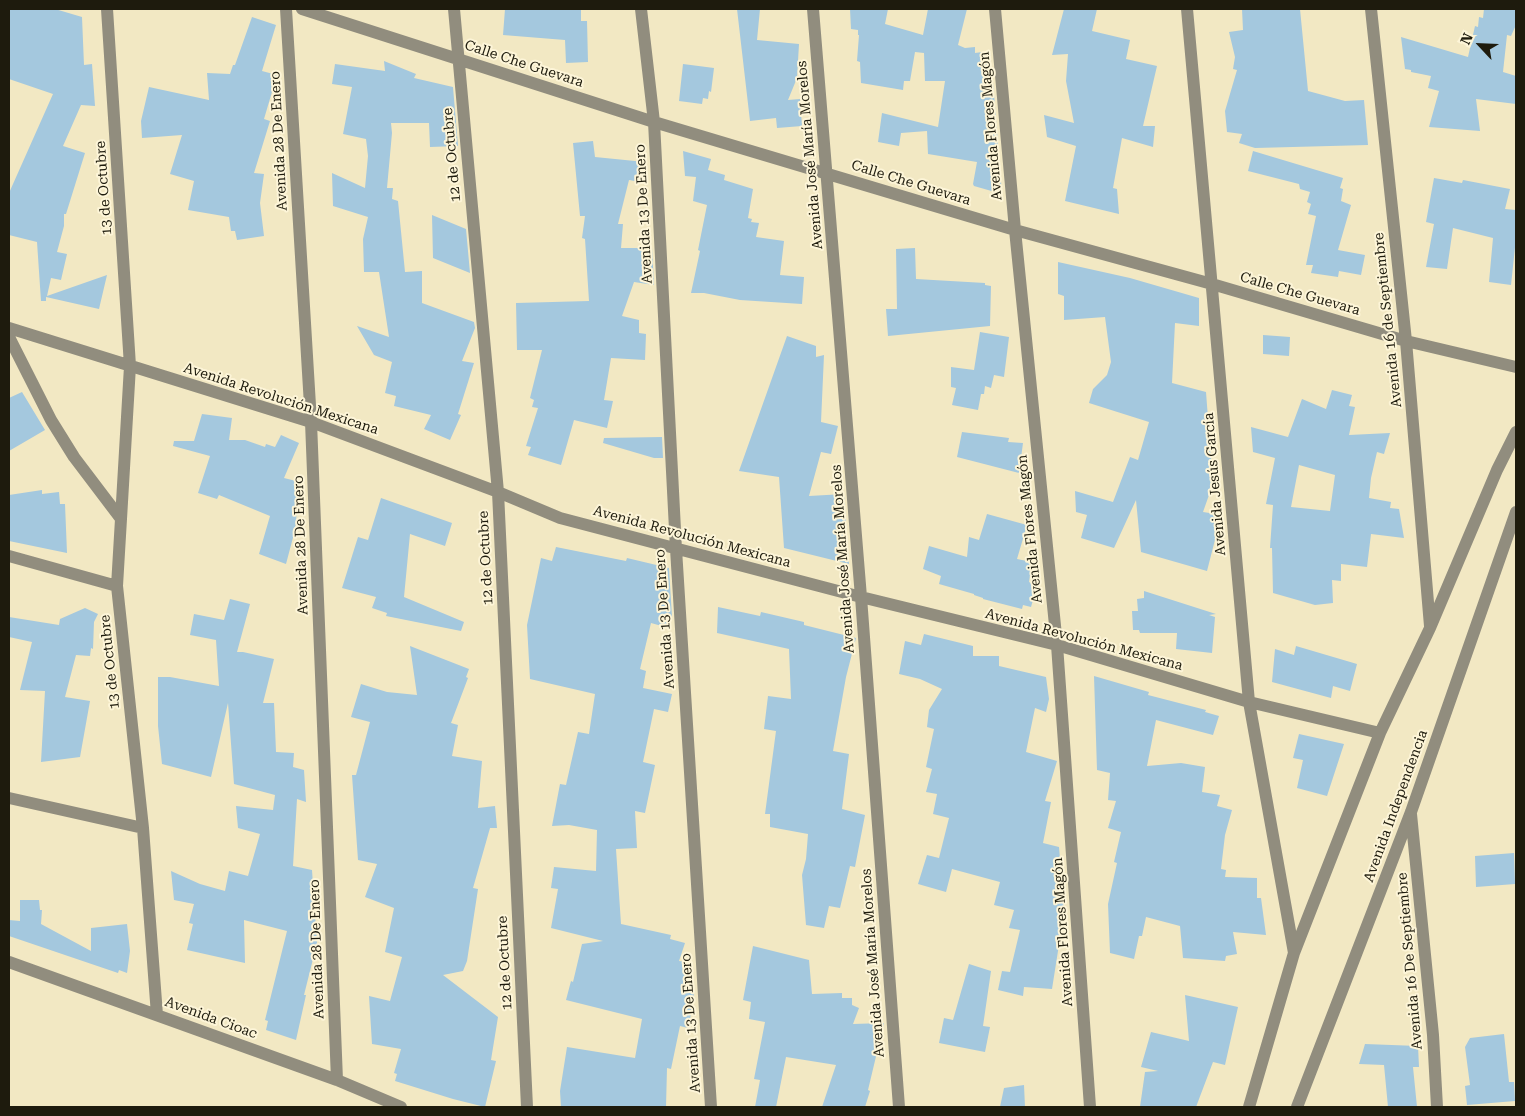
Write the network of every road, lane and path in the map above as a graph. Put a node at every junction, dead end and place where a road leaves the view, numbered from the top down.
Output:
1 (108, 9) edge
2 (286, 9) edge
3 (302, 9) edge
4 (454, 9) edge
5 (642, 9) edge
6 (813, 9) edge
7 (995, 9) edge
8 (1187, 9) edge
9 (1371, 9) edge
10 (458, 59) junction
11 (654, 122) junction
12 (827, 174) junction
13 (1015, 230) junction
14 (1212, 284) junction
15 (9, 328) edge
16 (9, 337) edge
17 (1406, 341) junction
18 (130, 366) junction
19 (1516, 367) edge
20 (311, 422) junction
21 (1516, 432) edge
22 (498, 492) junction
23 (1516, 512) edge
24 (121, 519) junction
25 (676, 549) junction
26 (9, 556) edge
27 (117, 586) junction
28 (861, 597) junction
29 (1430, 628) junction
30 (1057, 645) junction
31 (1249, 702) junction
32 (1380, 733) junction
33 (9, 798) edge
34 (1411, 812) junction
35 (143, 828) junction
36 (1294, 953) junction
37 (9, 962) edge
38 (157, 1015) junction
39 (337, 1080) junction
40 (401, 1107) edge
41 (527, 1107) edge
42 (711, 1107) edge
43 (899, 1107) edge
44 (1090, 1107) edge
45 (1248, 1107) edge
46 (1297, 1107) edge
47 (1437, 1107) edge

1 - 18 street, 13 de Octubre
2 - 20 street, Avenida 28 De Enero
3 - 10 street, Calle Che Guevara
4 - 10 street, 12 de Octubre
5 - 11 street, Avenida 13 De Enero
6 - 12 street, Avenida José María Morelos
7 - 13 street, Avenida Flores Magón
8 - 14 street, Avenida Jesús García
9 - 17 street, Avenida 16 de Septiembre
10 - 11 street, Calle Che Guevara
10 - 22 street, 12 de Octubre
11 - 12 street, Calle Che Guevara
11 - 25 street, Avenida 13 De Enero
12 - 13 street, Calle Che Guevara
12 - 28 street, Avenida José María Morelos
13 - 14 street, Calle Che Guevara
13 - 30 street, Avenida Flores Magón
14 - 17 street, Calle Che Guevara
14 - 31 street, Avenida Jesús García
15 - 18 street, Avenida Revolución Mexicana
16 - 24 street
17 - 19 street, Calle Che Guevara
17 - 29 street, Avenida 16 de Septiembre
18 - 20 street, Avenida Revolución Mexicana
18 - 24 street, 13 de Octubre
20 - 22 street, Avenida Revolución Mexicana
20 - 39 street, Avenida 28 De Enero
21 - 29 street
22 - 25 street, Avenida Revolución Mexicana
22 - 41 street, 12 de Octubre
23 - 34 street, Avenida Independencia
24 - 27 street, 13 de Octubre
25 - 28 street, Avenida Revolución Mexicana
25 - 42 street, Avenida 13 De Enero
26 - 27 street
27 - 35 street, 13 de Octubre
28 - 30 street, Avenida Revolución Mexicana
28 - 43 street, Avenida José María Morelos
29 - 32 street
30 - 31 street, Avenida Revolución Mexicana
30 - 44 street, Avenida Flores Magón
31 - 32 street, Avenida Revolución Mexicana
31 - 36 street, Avenida Jesús García
32 - 36 street
33 - 35 street
34 - 46 street, Avenida Independencia
34 - 47 street, Avenida 16 De Septiembre
35 - 38 street, 13 de Octubre
36 - 45 street
37 - 38 street, Avenida Cioac
38 - 39 street, Avenida Cioac
39 - 40 street, Avenida Cioac

